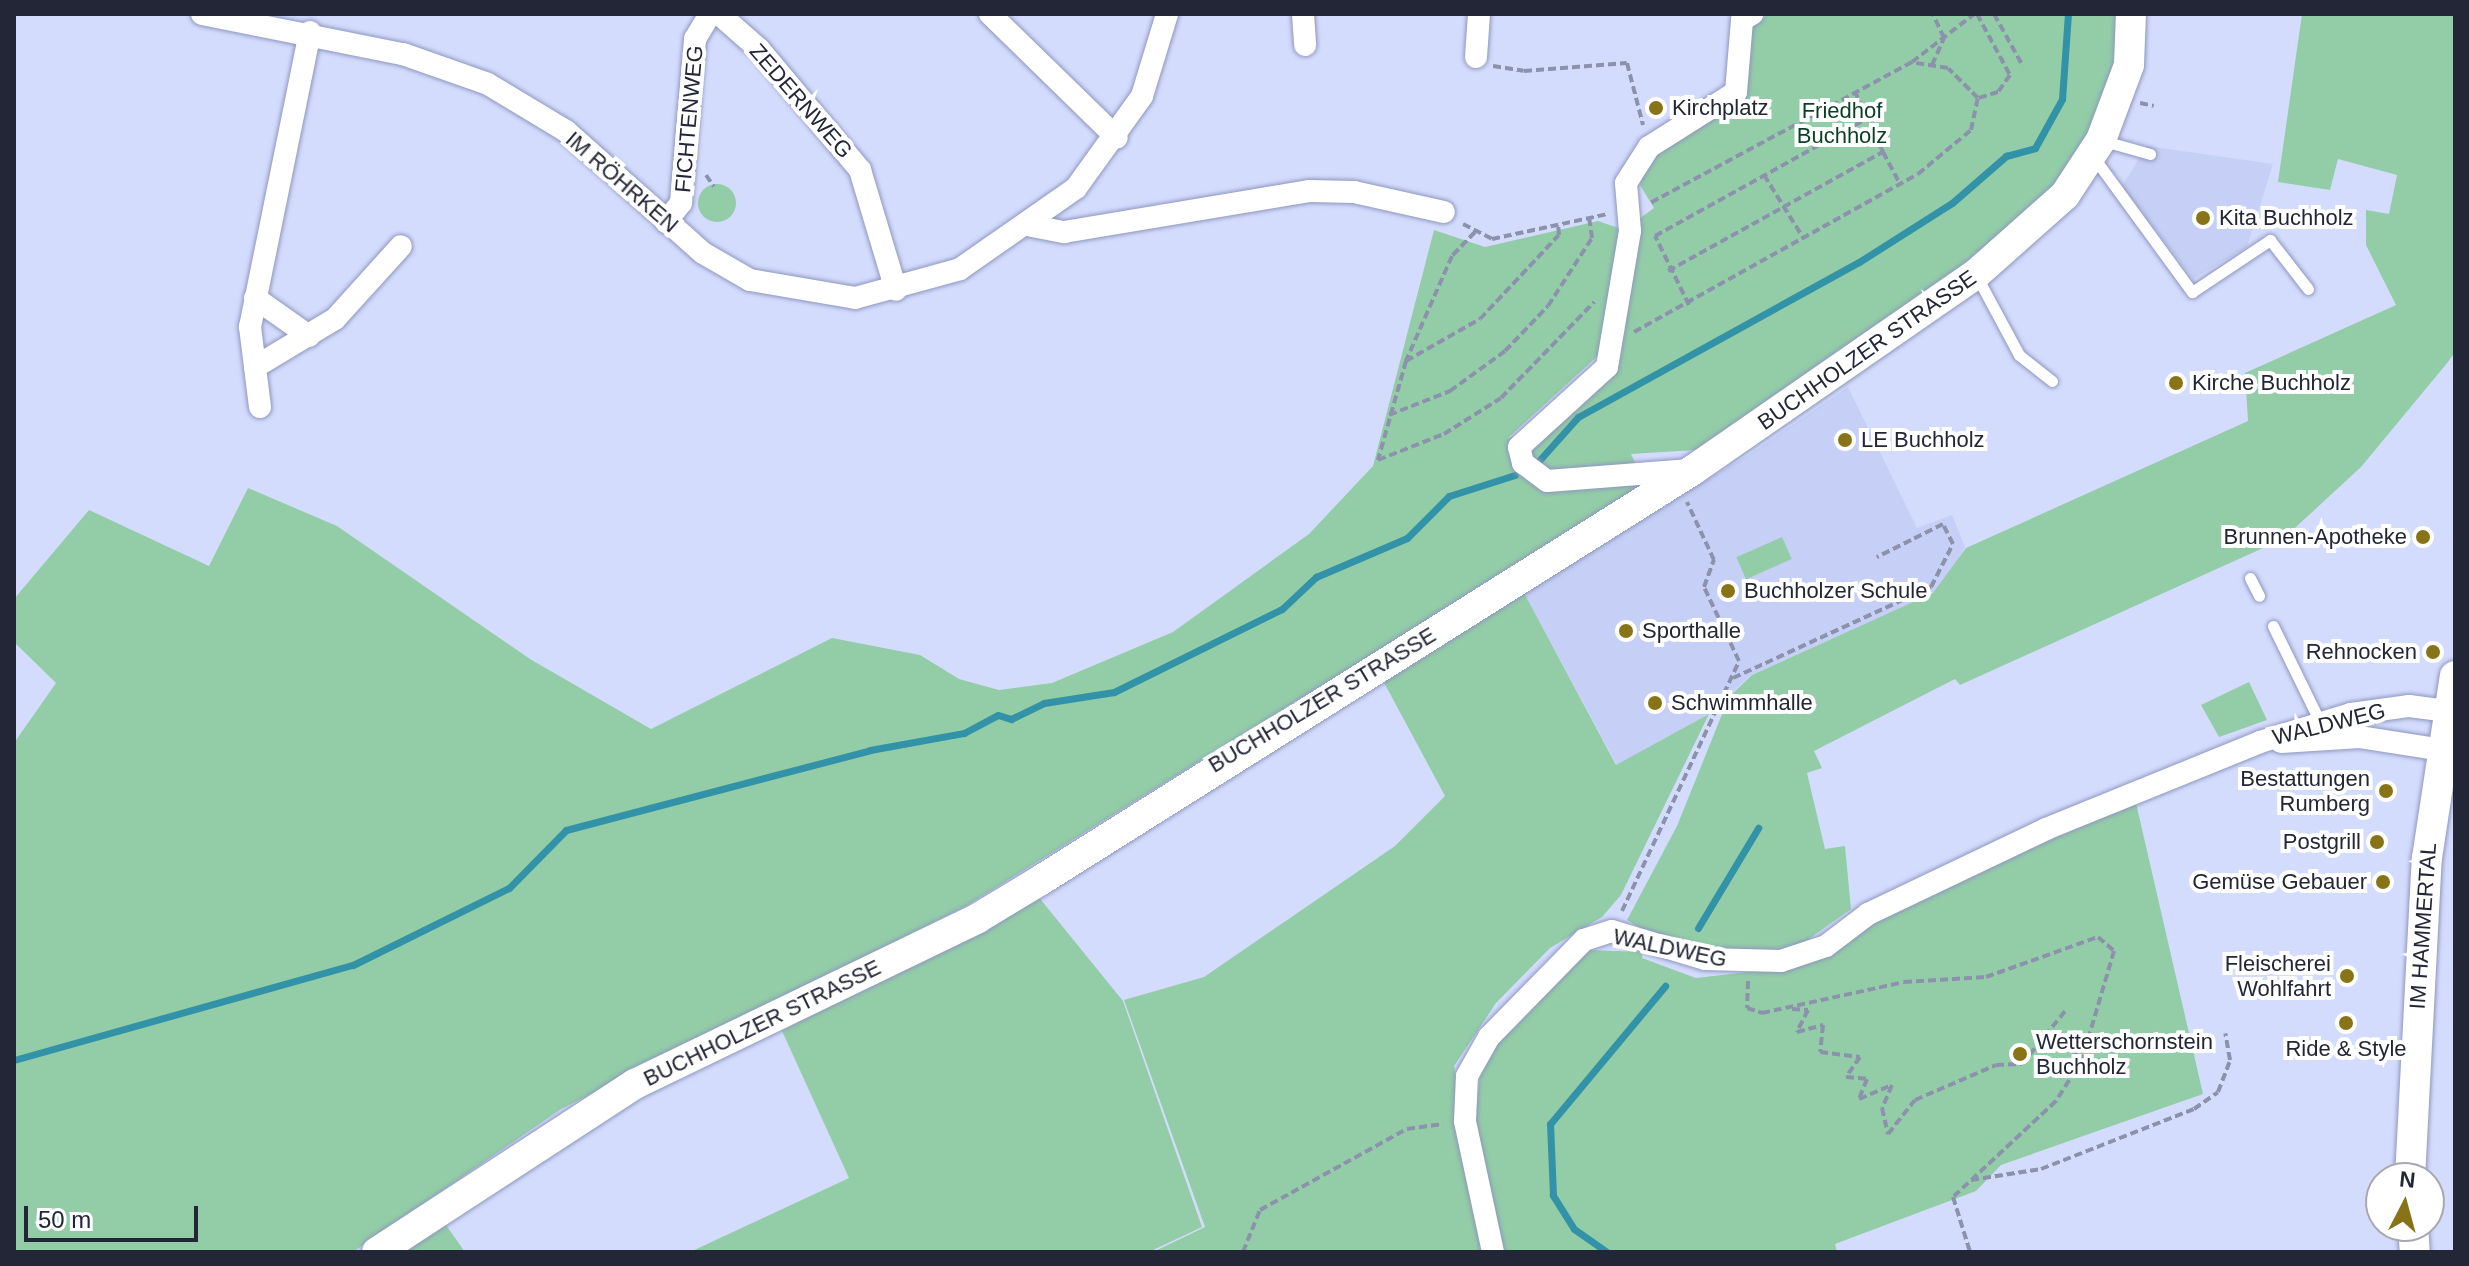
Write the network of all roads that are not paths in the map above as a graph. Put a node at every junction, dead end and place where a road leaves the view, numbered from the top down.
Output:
1 (202, 14) edge
2 (710, 14) edge
3 (719, 14) edge
4 (990, 14) edge
5 (1167, 14) edge
6 (1303, 14) edge
7 (1479, 14) edge
8 (1752, 14) edge
9 (2131, 14) edge
10 (310, 32) junction
11 (1305, 45) dead end
12 (1476, 57) road end
13 (1117, 138) junction
14 (2096, 147) junction
15 (2150, 154) dead end
16 (1444, 212) road end
17 (666, 222) junction
18 (1032, 226) junction
19 (401, 246) dead end
20 (1975, 275) junction
21 (2308, 289) dead end
22 (896, 290) junction
23 (255, 298) junction
24 (309, 336) junction
25 (255, 367) junction
26 (2052, 381) dead end
27 (260, 407) dead end
28 (1693, 470) junction
29 (2250, 578) dead end
30 (2259, 596) dead end
31 (2273, 626) dead end
32 (2455, 676) edge
33 (2451, 710) edge
34 (2320, 722) junction
35 (2260, 742) junction
36 (2447, 750) edge
37 (2411, 1162) edge
38 (377, 1252) edge
39 (1493, 1252) edge

1 - 10 street, IM RÖHRKEN
2 - 17 street, FICHTENWEG
3 - 22 street, ZEDERNWEG
4 - 13 street
5 - 13 street, IM RÖHRKEN
6 - 11 street
7 - 12 street
8 - 28 street
9 - 14 street, BUCHHOLZER STRASSE
10 - 17 street, IM RÖHRKEN
10 - 23 street
13 - 18 street, IM RÖHRKEN
14 - 15 lane
14 - 20 street, BUCHHOLZER STRASSE
14 - 21 lane
16 - 18 street
17 - 22 street, IM RÖHRKEN
18 - 22 street, IM RÖHRKEN
19 - 24 street
20 - 26 lane
20 - 28 street, BUCHHOLZER STRASSE
23 - 24 street
23 - 25 street
24 - 25 street
25 - 27 street
28 - 38 street, BUCHHOLZER STRASSE
29 - 30 lane
31 - 34 lane
32 - 33 street, IM HAMMERTAL
33 - 34 street, WALDWEG
33 - 36 street, IM HAMMERTAL
34 - 35 street, WALDWEG
35 - 36 street, WALDWEG
35 - 39 street, WALDWEG
36 - 37 street, IM HAMMERTAL

